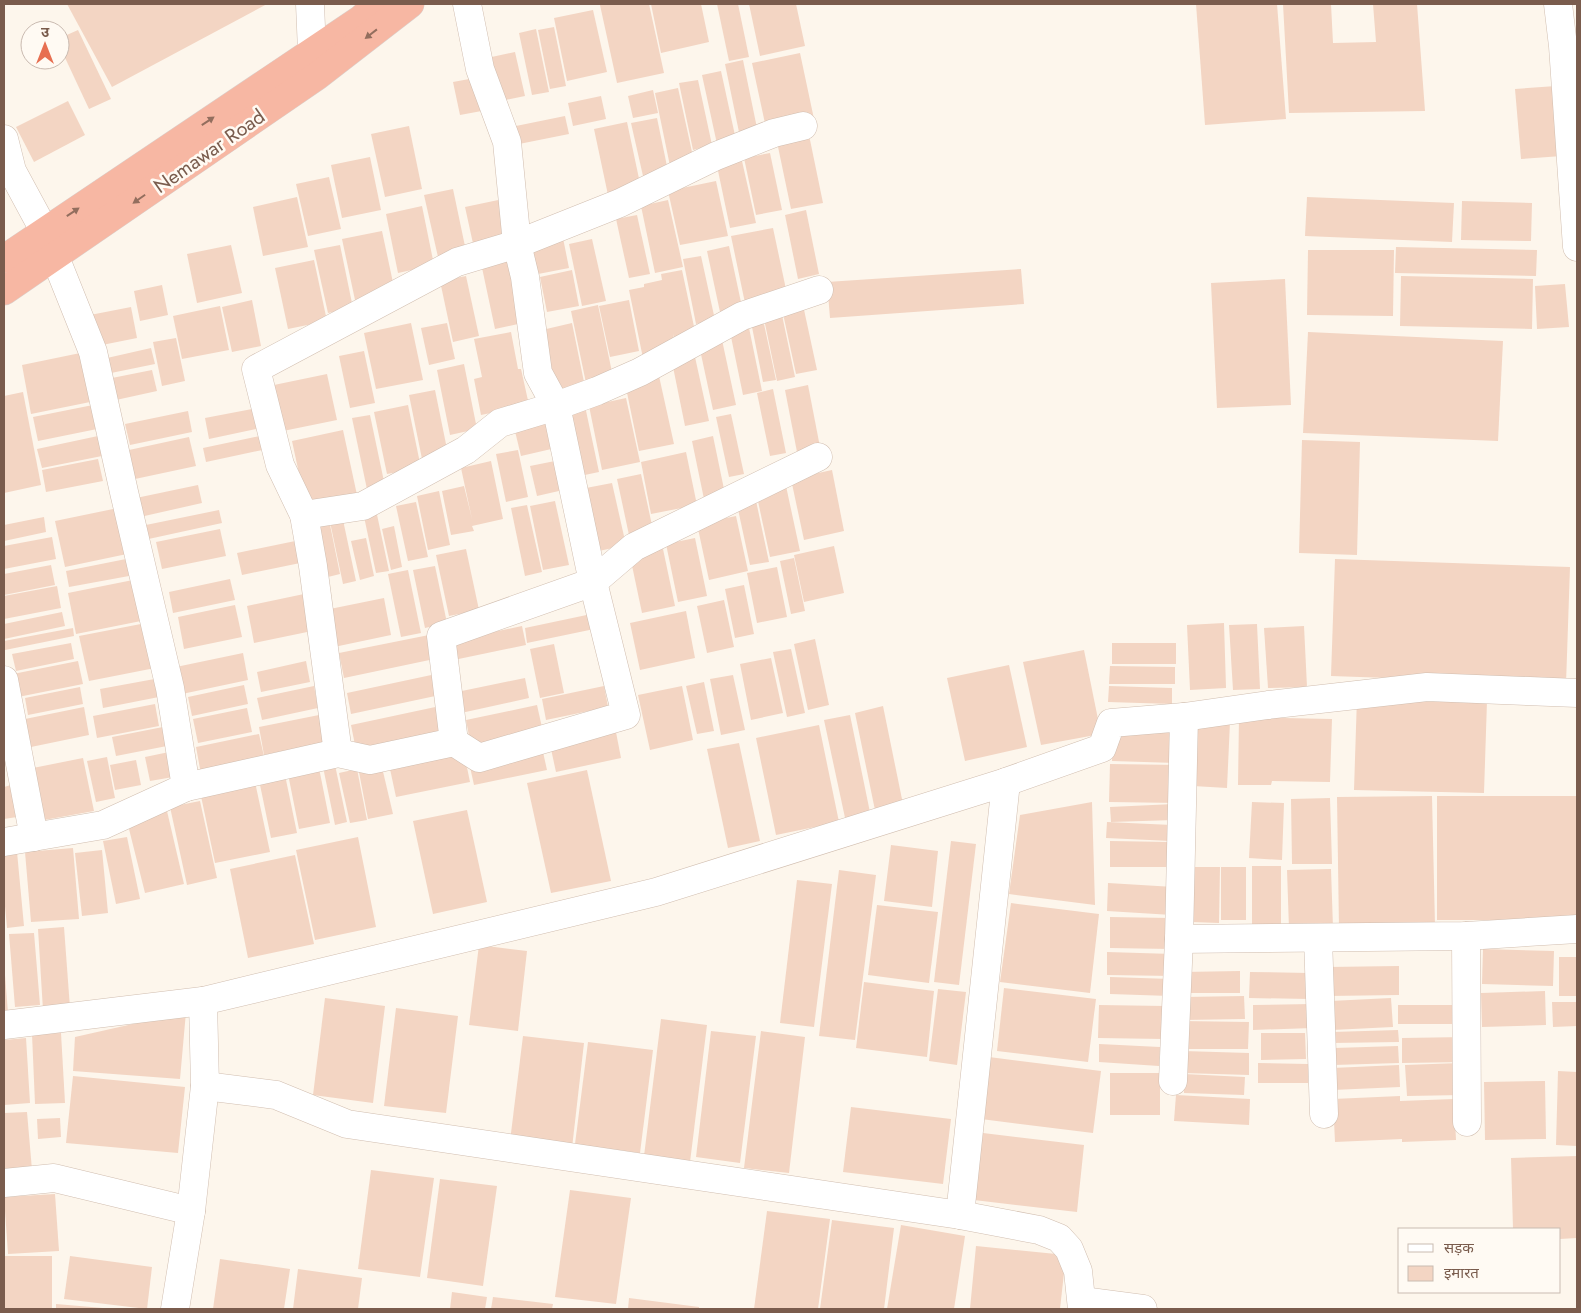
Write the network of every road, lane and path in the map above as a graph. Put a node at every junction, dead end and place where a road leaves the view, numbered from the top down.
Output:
1 (310, 4) edge
2 (378, 4) edge
3 (410, 4) edge
4 (467, 4) edge
5 (1558, 4) edge
6 (312, 51) junction
7 (803, 126) dead end
8 (4, 139) edge
9 (45, 232) junction
10 (517, 244) junction
11 (1577, 247) edge
12 (55, 257) junction
13 (4, 259) edge
14 (819, 290) dead end
15 (4, 291) edge
16 (556, 406) junction
17 (818, 457) dead end
18 (304, 515) junction
19 (593, 582) junction
20 (4, 680) edge
21 (1577, 693) edge
22 (1184, 717) junction
23 (454, 742) junction
24 (338, 754) junction
25 (1006, 782) junction
26 (186, 787) junction
27 (34, 837) junction
28 (4, 842) edge
29 (1577, 929) edge
30 (1466, 936) junction
31 (1180, 938) junction
32 (1318, 938) junction
33 (203, 1001) junction
34 (4, 1025) edge
35 (1173, 1081) dead end
36 (205, 1086) junction
37 (1324, 1114) dead end
38 (1467, 1122) dead end
39 (4, 1183) edge
40 (191, 1211) junction
41 (960, 1215) junction
42 (1082, 1305) edge
43 (175, 1309) edge
44 (1143, 1309) edge

1 - 6 street
2 - 6 highway, Nemawar Road
3 -> 12 highway, Nemawar Road
4 - 10 street
5 - 11 street
9 -> 6 highway, Nemawar Road
7 - 10 street
8 - 9 street
9 - 12 street
9 - 13 highway, Nemawar Road
10 - 16 street
10 - 18 street
12 - 15 highway, Nemawar Road
12 - 26 street
14 - 16 street
16 - 18 street
16 - 19 street
17 - 19 street
18 - 24 street
19 - 23 street
19 - 23 street
20 - 27 street
21 - 22 street
22 - 25 street
22 - 31 street
23 - 24 street
24 - 26 street
25 - 33 street
25 - 41 street
26 - 27 street
27 - 28 street
29 - 30 street
30 - 32 street
30 - 38 street
31 - 32 street
31 - 35 street
32 - 37 street
33 - 34 street
33 - 36 street
36 - 40 street
36 - 41 street
39 - 40 street
40 - 43 street
41 - 42 street
42 - 44 street

